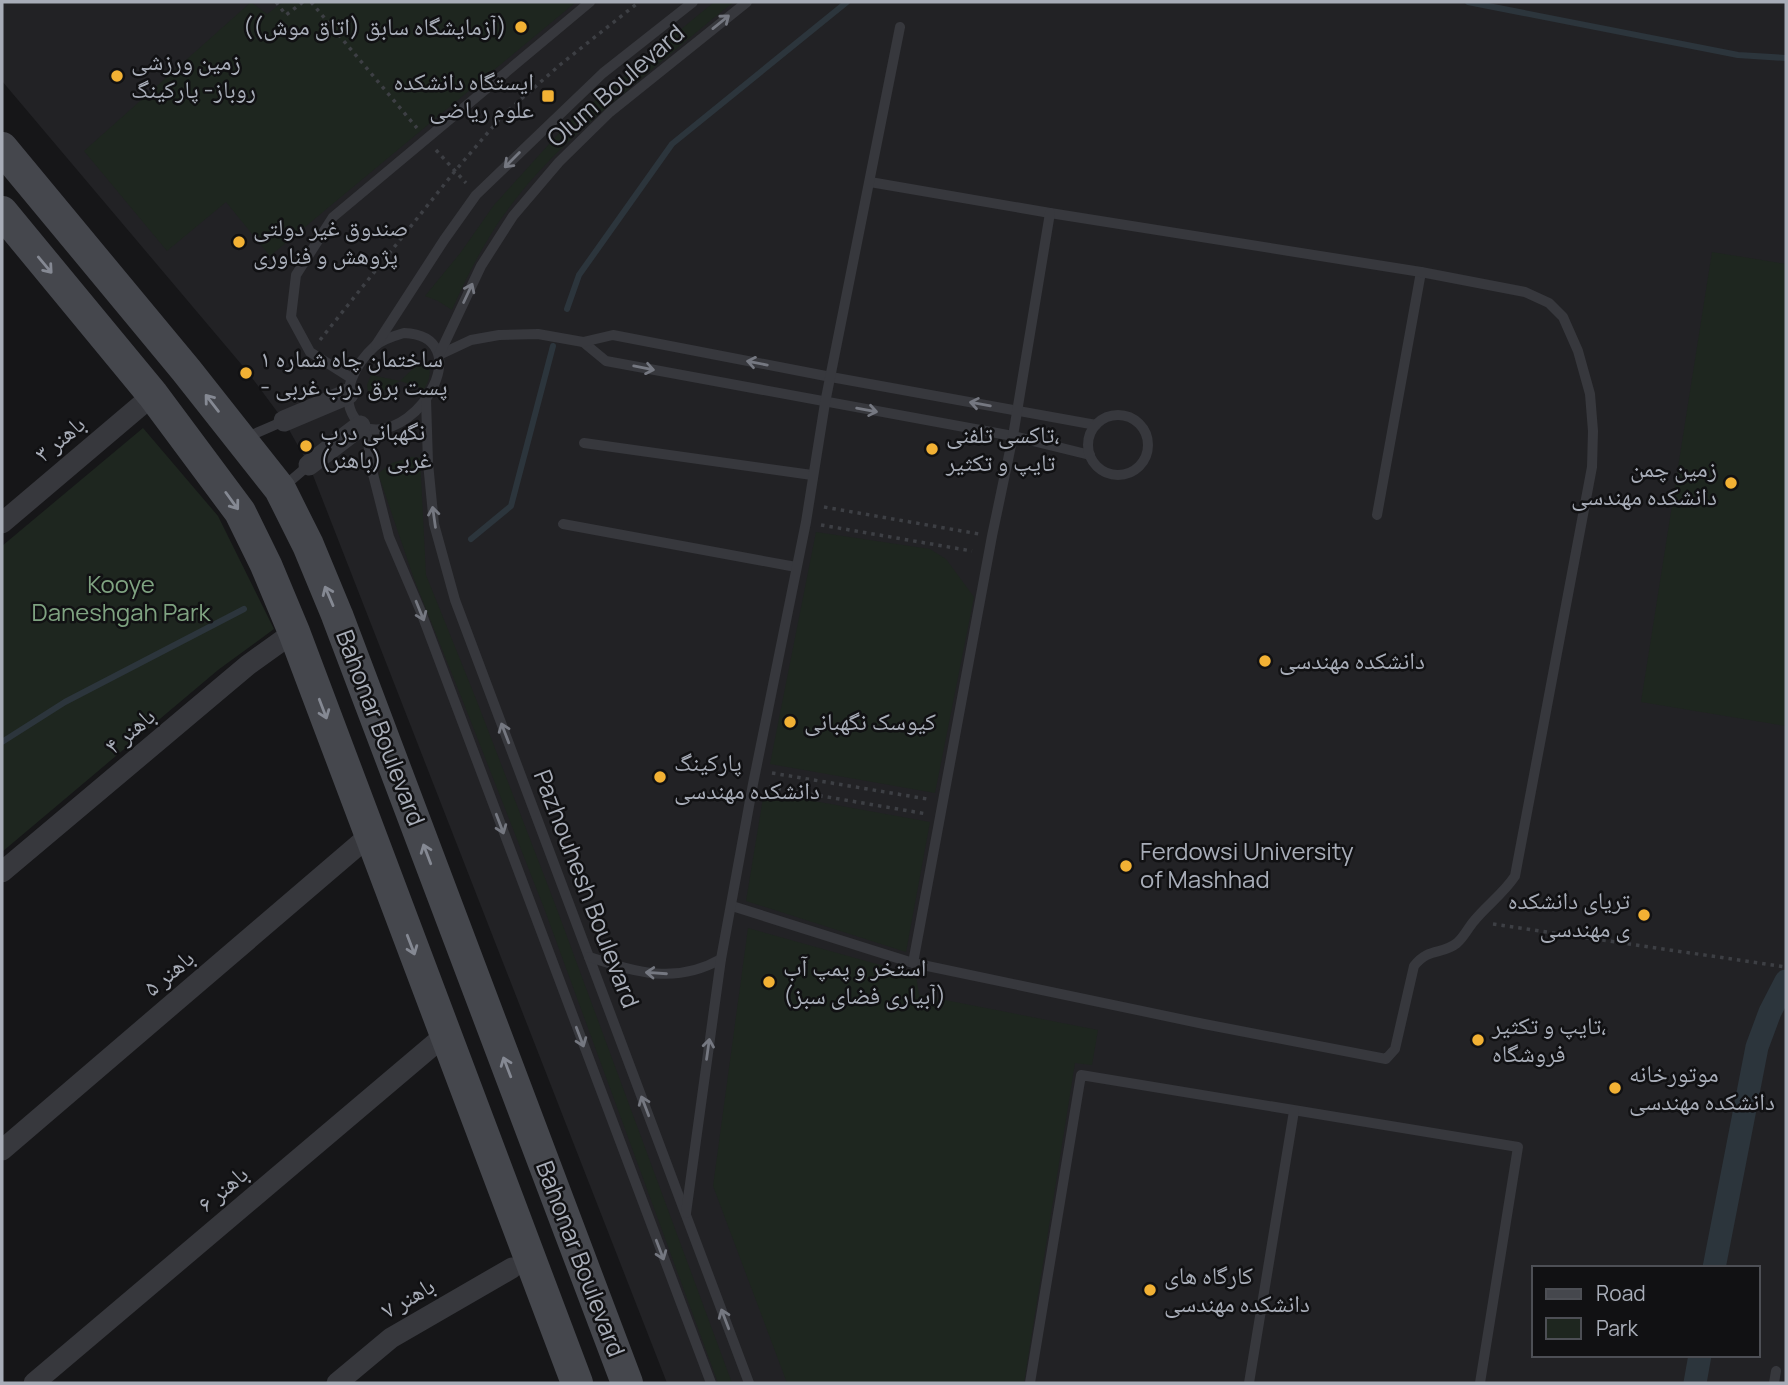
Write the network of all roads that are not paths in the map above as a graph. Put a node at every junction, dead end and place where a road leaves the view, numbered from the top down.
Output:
1 (590, 2) edge
2 (693, 2) edge
3 (747, 2) edge
4 (900, 27) dead end
5 (2, 148) edge
6 (870, 182) junction
7 (2, 212) edge
8 (1050, 214) junction
9 (1421, 272) junction
10 (583, 342) junction
11 (376, 345) junction
12 (439, 355) junction
13 (831, 377) junction
14 (350, 386) junction
15 (153, 395) junction
16 (426, 399) junction
17 (825, 403) junction
18 (1017, 410) junction
19 (284, 421) joint
20 (1096, 425) junction
21 (363, 428) junction
22 (1013, 436) junction
23 (241, 440) junction
24 (584, 443) dead end
25 (1090, 454) junction
26 (309, 465) joint
27 (812, 475) junction
28 (280, 489) junction
29 (1377, 515) dead end
30 (2, 523) edge
31 (562, 524) dead end
32 (796, 567) junction
33 (294, 632) junction
34 (370, 835) junction
35 (2, 872) edge
36 (732, 906) junction
37 (589, 957) junction
38 (721, 959) junction
39 (913, 963) junction
40 (445, 1035) junction
41 (524, 1110) junction
42 (1294, 1111) junction
43 (480, 1127) junction
44 (2, 1150) edge
45 (685, 1213) junction
46 (512, 1268) dead end
47 (1776, 1371) dead end
48 (34, 1383) edge
49 (337, 1383) edge
50 (577, 1383) edge
51 (627, 1383) edge
52 (710, 1383) edge
53 (750, 1383) edge
54 (1030, 1383) edge
55 (1250, 1383) edge
56 (1480, 1383) edge
57 (1774, 1383) edge

1 - 14 lane
2 -> 11 lane, Olum Boulevard
12 -> 3 lane, Olum Boulevard
4 - 6 lane
23 -> 5 street, Bahonar Boulevard
6 - 8 lane
6 - 13 lane
7 -> 15 street, Bahonar Boulevard
8 - 9 lane
8 - 18 lane
9 - 29 lane
9 - 39 lane
10 - 12 lane
13 -> 10 lane
10 -> 17 lane
11 - 12 lane
11 - 14 lane
12 - 16 lane
13 - 17 lane
18 -> 13 lane
14 - 19 street
14 - 21 lane
15 - 30 street, باهنر ۳
15 -> 33 street, Bahonar Boulevard
16 - 21 lane
37 -> 16 lane, Pazhouhesh Boulevard
17 -> 22 lane
17 - 27 lane
18 - 20 lane
18 - 22 lane
19 - 23 lane
20 - 25 lane
20 - 25 lane
21 - 26 street
21 -> 52 lane
22 - 25 lane
22 - 39 lane
23 - 28 street, Bahonar Boulevard
24 - 27 lane
26 - 28 lane
27 - 32 lane
41 -> 28 street, Bahonar Boulevard
31 - 32 lane
32 - 36 lane
33 -> 34 street, Bahonar Boulevard
33 - 35 street, باهنر ۴
34 -> 40 street, Bahonar Boulevard
34 - 44 street, باهنر ۵
36 - 38 lane
36 - 39 lane
38 -> 37 lane
45 -> 37 lane, Pazhouhesh Boulevard
45 -> 38 lane
40 - 43 street, Bahonar Boulevard
40 - 48 street, باهنر ۶
41 - 43 street
41 - 51 street, Bahonar Boulevard
42 - 54 lane
42 - 55 lane
42 - 56 lane
43 - 50 street, Bahonar Boulevard
53 -> 45 lane, Pazhouhesh Boulevard
46 - 49 street, باهنر ۷
47 - 57 lane

